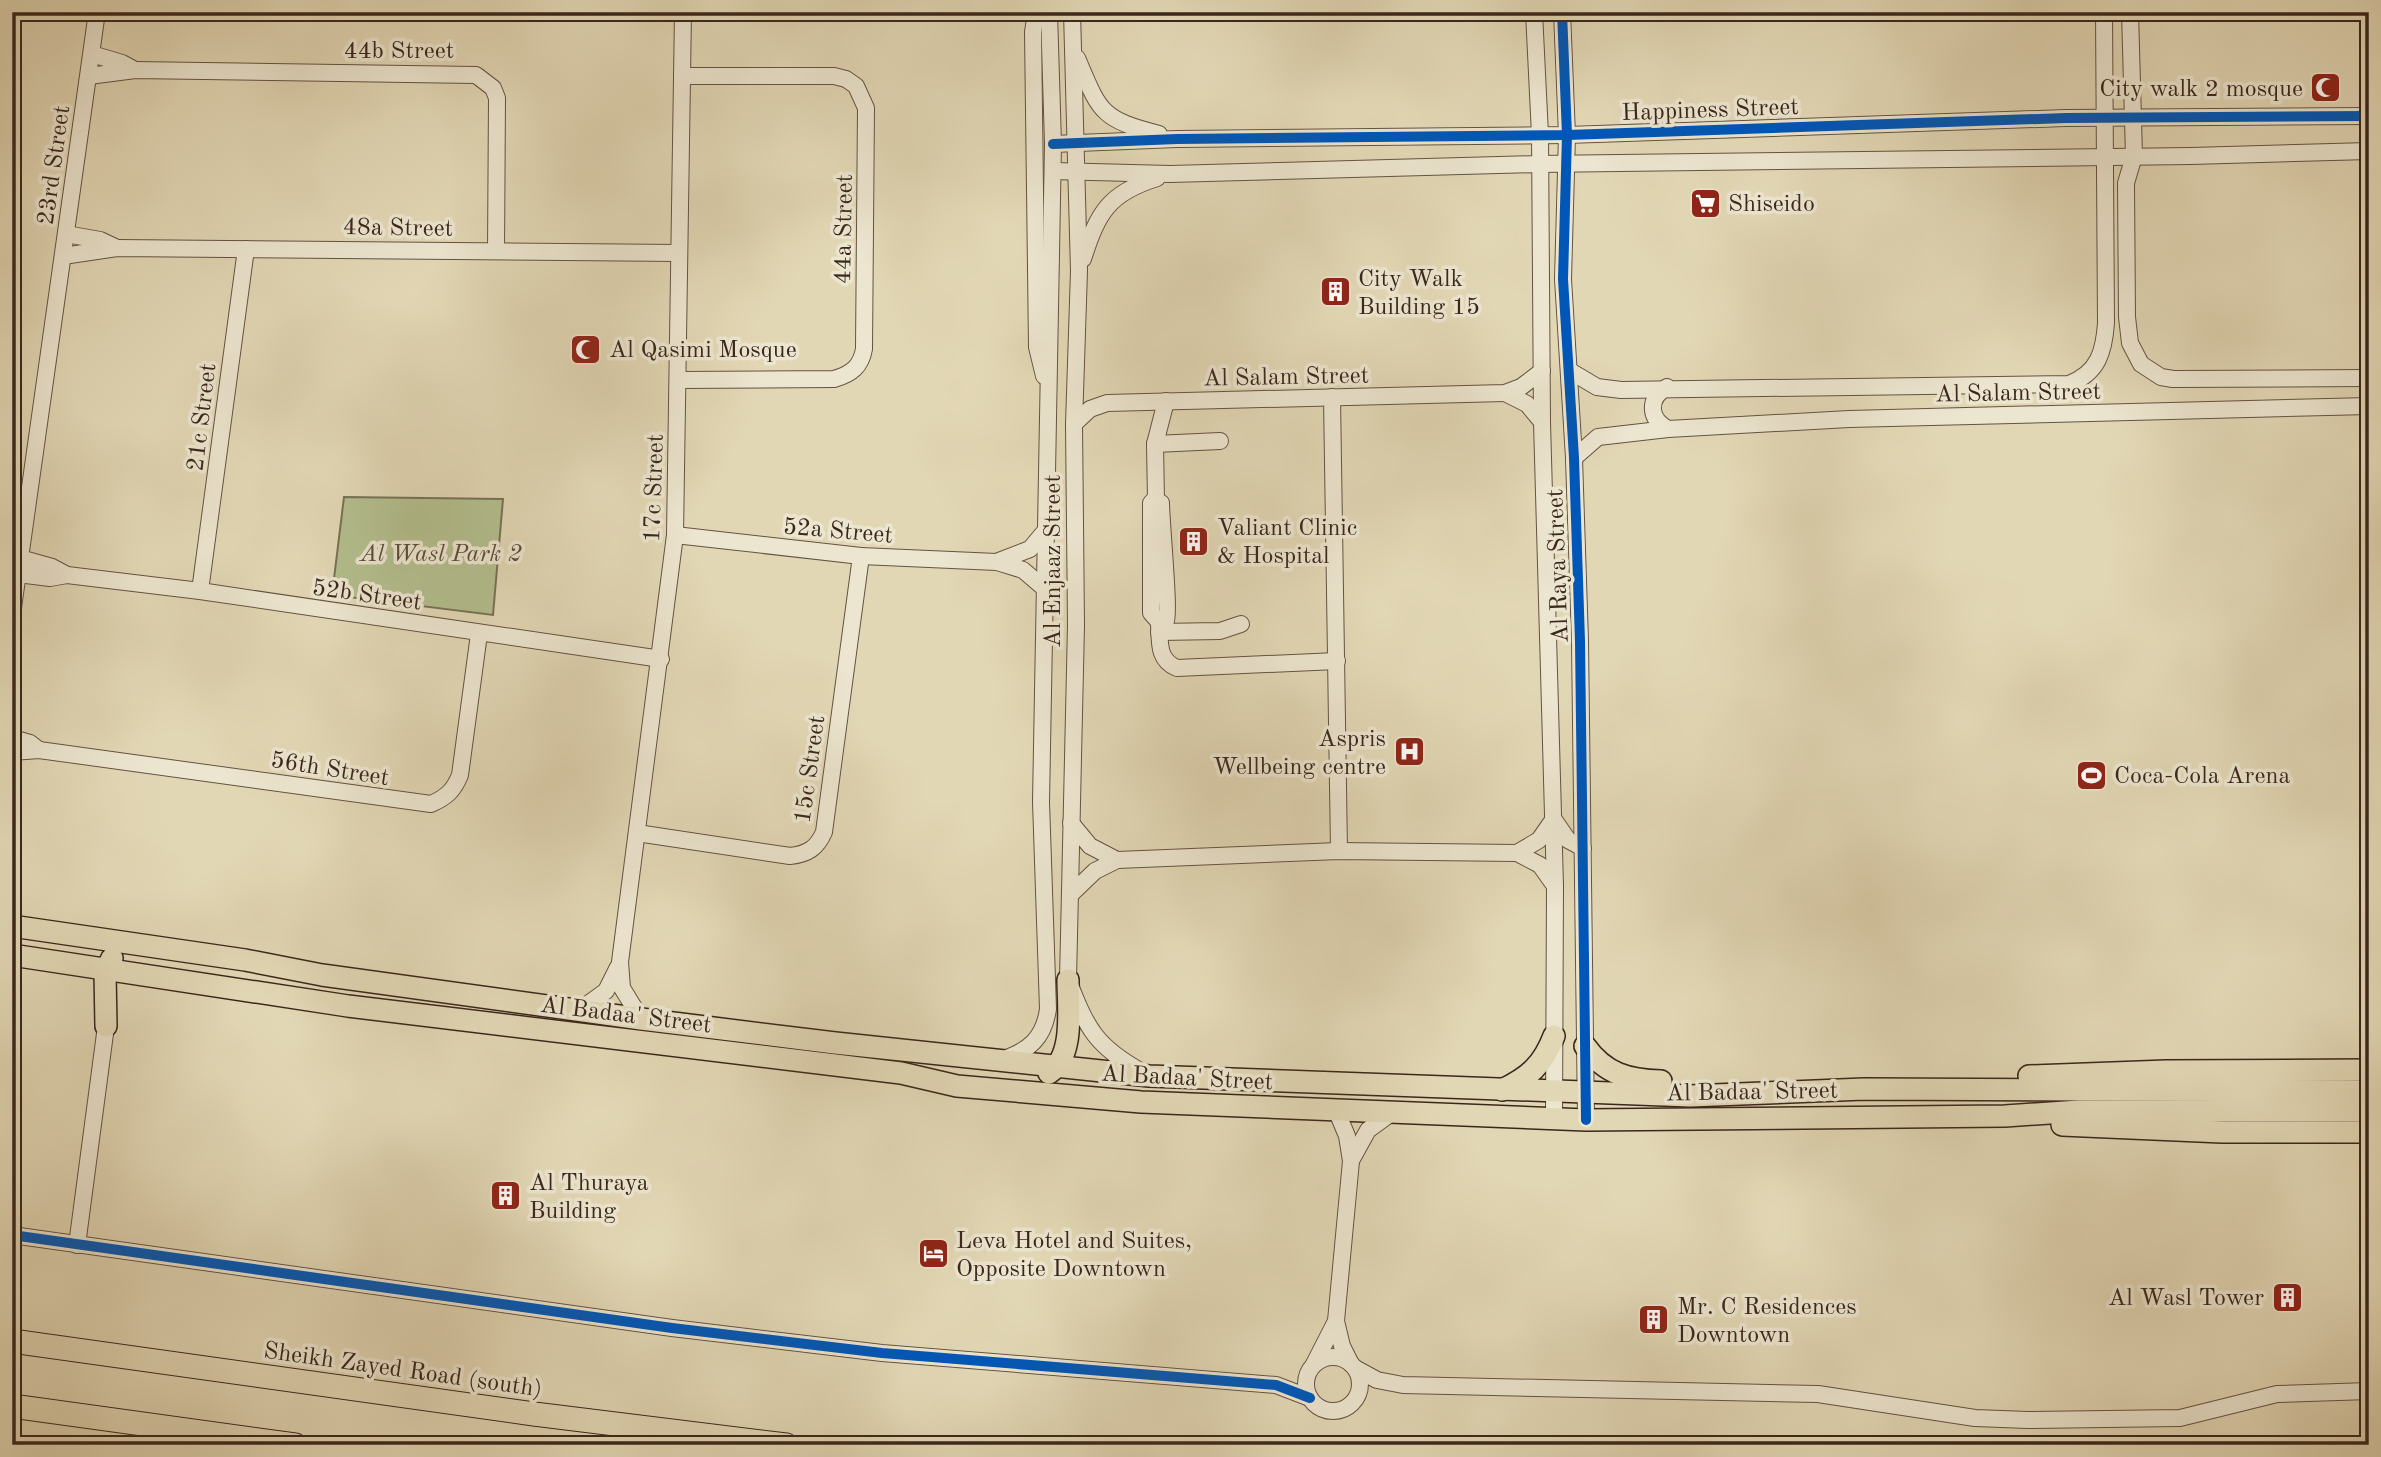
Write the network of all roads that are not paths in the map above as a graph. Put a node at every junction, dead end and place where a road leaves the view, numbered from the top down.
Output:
1 (97, 12) edge
2 (683, 12) edge
3 (1036, 12) edge
4 (1049, 12) edge
5 (1072, 12) edge
6 (1534, 12) edge
7 (1562, 12) edge
8 (2104, 12) edge
9 (2130, 12) edge
10 (1073, 49) junction
11 (92, 54) junction
12 (135, 70) junction
13 (89, 76) junction
14 (682, 76) junction
15 (2369, 116) edge
16 (2103, 117) junction
17 (2133, 117) junction
18 (1540, 135) junction
19 (1567, 135) junction
20 (1177, 139) junction
21 (1074, 143) junction
22 (1053, 144) junction
23 (2369, 151) edge
24 (2104, 155) junction
25 (2134, 156) junction
26 (1539, 163) junction
27 (1566, 164) junction
28 (1053, 171) junction
29 (1076, 171) junction
30 (1170, 173) junction
31 (66, 234) junction
32 (117, 248) junction
33 (246, 249) junction
34 (496, 251) junction
35 (679, 253) junction
36 (63, 256) junction
37 (1079, 271) junction
38 (1542, 371) junction
39 (1570, 371) junction
40 (2369, 378) edge
41 (679, 380) junction
42 (1049, 386) junction
43 (1667, 387) junction
44 (1505, 393) junction
45 (1332, 397) junction
46 (1166, 401) junction
47 (2369, 407) edge
48 (1542, 422) junction
49 (1074, 424) junction
50 (1668, 429) junction
51 (1221, 436) dead end
52 (1156, 438) junction
53 (1574, 458) junction
54 (1046, 530) junction
55 (676, 535) junction
56 (861, 556) junction
57 (997, 562) junction
58 (19, 566) junction
59 (1044, 588) junction
60 (200, 591) junction
61 (12, 615) edge
62 (1241, 624) dead end
63 (1159, 627) junction
64 (479, 634) junction
65 (661, 659) junction
66 (1337, 661) junction
67 (12, 738) edge
68 (39, 750) junction
69 (12, 752) edge
70 (1554, 819) junction
71 (1071, 823) junction
72 (637, 833) junction
73 (1583, 848) junction
74 (1339, 851) junction
75 (1517, 853) junction
76 (1117, 860) junction
77 (1555, 886) junction
78 (1070, 895) junction
79 (12, 926) edge
80 (12, 955) edge
81 (245, 960) junction
82 (620, 962) junction
83 (105, 968) junction
84 (152, 976) junction
85 (1068, 980) junction
86 (581, 1009) junction
87 (641, 1019) junction
88 (106, 1026) junction
89 (1554, 1036) junction
90 (1585, 1046) junction
91 (996, 1061) junction
92 (1058, 1066) junction
93 (2369, 1070) edge
94 (901, 1073) junction
95 (1149, 1076) junction
96 (1977, 1090) junction
97 (1501, 1091) junction
98 (2369, 1091) edge
99 (1554, 1092) junction
100 (1586, 1093) junction
101 (1690, 1096) junction
102 (2369, 1111) edge
103 (1338, 1112) junction
104 (1391, 1114) junction
105 (2005, 1116) junction
106 (1554, 1119) junction
107 (1586, 1120) junction
108 (2369, 1132) edge
109 (1351, 1161) junction
110 (12, 1235) edge
111 (77, 1245) junction
112 (1336, 1321) junction
113 (12, 1341) edge
114 (1353, 1366) junction
115 (1311, 1367) junction
116 (1250, 1383) junction
117 (2369, 1391) edge
118 (1310, 1398) junction
119 (12, 1406) edge
120 (295, 1445) edge
121 (786, 1445) edge

1 - 11 street, 23rd Street
2 - 14 street, 17c Street
3 - 42 street, Al Enjaaz Street
4 - 22 street, Al Enjaaz Street
5 - 10 street, Al Enjaaz Street
6 - 18 street, Al Raya Street
7 - 19 street, Al Raya Street
8 - 16 street, Al Salam Street
9 - 17 street
10 - 20 street
10 - 21 street, Al Enjaaz Street
11 - 12 street, 44b Street
11 - 13 street, 23rd Street
12 - 13 street, 44b Street
12 - 34 street, 44b Street
13 - 31 street, 23rd Street
14 - 35 street, 17c Street
14 - 41 street, 44a Street
15 - 17 street, Happiness Street
16 - 17 street, Happiness Street
16 - 19 street, Happiness Street
16 - 24 street, Al Salam Street
17 - 25 street
18 - 19 street, Happiness Street
18 - 20 street, Happiness Street
18 - 26 street, Al Raya Street
19 - 27 street, Al Raya Street
20 - 21 street, Happiness Street
21 - 22 street, Happiness Street
21 - 29 street, Al Enjaaz Street
22 - 28 street, Al Enjaaz Street
23 - 25 street
24 - 25 street
24 - 27 street
24 - 43 street, Al Salam Street
25 - 40 street
26 - 27 street
26 - 30 street
26 - 38 street, Al Raya Street
27 - 39 street, Al Raya Street
28 - 29 street
28 - 42 street, Al Enjaaz Street
29 - 30 street
29 - 37 street, Al Enjaaz Street
30 - 37 street
31 - 32 street, 48a Street
31 - 36 street, 23rd Street
32 - 33 street, 48a Street
32 - 36 street, 48a Street
33 - 34 street, 48a Street
33 - 60 street, 21c Street
34 - 35 street, 48a Street
35 - 41 street, 17c Street
36 - 58 street, 23rd Street
37 - 49 street, Al Enjaaz Street
38 - 44 street, Al Salam Street
38 - 48 street, Al Raya Street
39 - 43 street, Al Salam Street
39 - 53 street, Al Raya Street
41 - 55 street, 17c Street
42 - 54 street, Al Enjaaz Street
43 - 50 street
44 - 45 street, Al Salam Street
44 - 48 street
45 - 46 street, Al Salam Street
45 - 66 street
46 - 49 street, Al Salam Street
46 - 52 street
47 - 50 street, Al Salam Street
48 - 70 street, Al Raya Street
49 - 71 street, Al Enjaaz Street
50 - 53 street, Al Salam Street
51 - 52 street
52 - 63 street
53 - 73 street, Al Raya Street
54 - 57 street, 52a Street
54 - 59 street, Al Enjaaz Street
55 - 56 street, 52a Street
55 - 65 street, 17c Street
56 - 57 street, 52a Street
56 - 72 street, 15c Street
57 - 59 street, 52a Street
58 - 60 street, 52b Street
58 - 61 street, 23rd Street
59 - 91 street, Al Enjaaz Street
60 - 64 street, 52b Street
62 - 63 street
63 - 66 street
64 - 65 street, 52b Street
64 - 68 street, 56th Street
65 - 72 street, 17c Street
66 - 74 street
67 - 68 street, 56th Street
68 - 69 street, 56th Street
70 - 73 street
70 - 75 street
70 - 77 street, Al Raya Street
71 - 76 street
71 - 78 street, Al Enjaaz Street
72 - 82 street, 17c Street
73 - 90 street, Al Raya Street
74 - 75 street
74 - 76 street
75 - 77 street
76 - 78 street
77 - 89 street, Al Raya Street
78 - 85 street, Al Enjaaz Street
79 - 81 main road, Al Badaa' Street
80 - 83 main road, Al Badaa' Street
81 - 83 main road
81 - 86 main road, Al Badaa' Street
82 - 86 street, 17c Street
82 - 87 street, 17c Street
83 - 84 main road, Al Badaa' Street
83 - 88 main road
84 - 88 main road
84 - 94 main road, Al Badaa' Street
85 - 92 main road
85 - 95 street, Al Enjaaz Street
86 - 87 main road, Al Badaa' Street
87 - 91 main road, Al Badaa' Street
88 - 111 street
89 - 97 main road
89 - 99 street, Al Raya Street
90 - 100 street, Al Raya Street
90 - 101 main road
91 - 92 main road, Al Badaa' Street
92 - 94 main road
92 - 95 main road, Al Badaa' Street
93 - 96 main road
94 - 103 main road, Al Badaa' Street
95 - 97 main road, Al Badaa' Street
96 - 98 main road, Al Badaa' Street
96 - 101 main road, Al Badaa' Street
97 - 99 main road, Al Badaa' Street
99 - 100 main road, Al Badaa' Street
99 - 106 street, Al Raya Street
100 - 101 main road, Al Badaa' Street
100 - 107 street, Al Raya Street
102 - 105 main road, Al Badaa' Street
103 - 104 main road, Al Badaa' Street
103 - 109 street
104 - 106 main road, Al Badaa' Street
104 - 109 street
105 - 107 main road, Al Badaa' Street
105 - 108 main road
106 - 107 main road, Al Badaa' Street
109 - 112 street
110 - 111 street
111 - 116 street
112 - 114 street
112 - 115 street
113 - 121 highway, Sheikh Zayed Road (south)
114 - 115 street
114 - 117 street
114 - 118 street
115 - 116 street
115 - 118 street
116 - 118 street
119 - 120 highway

